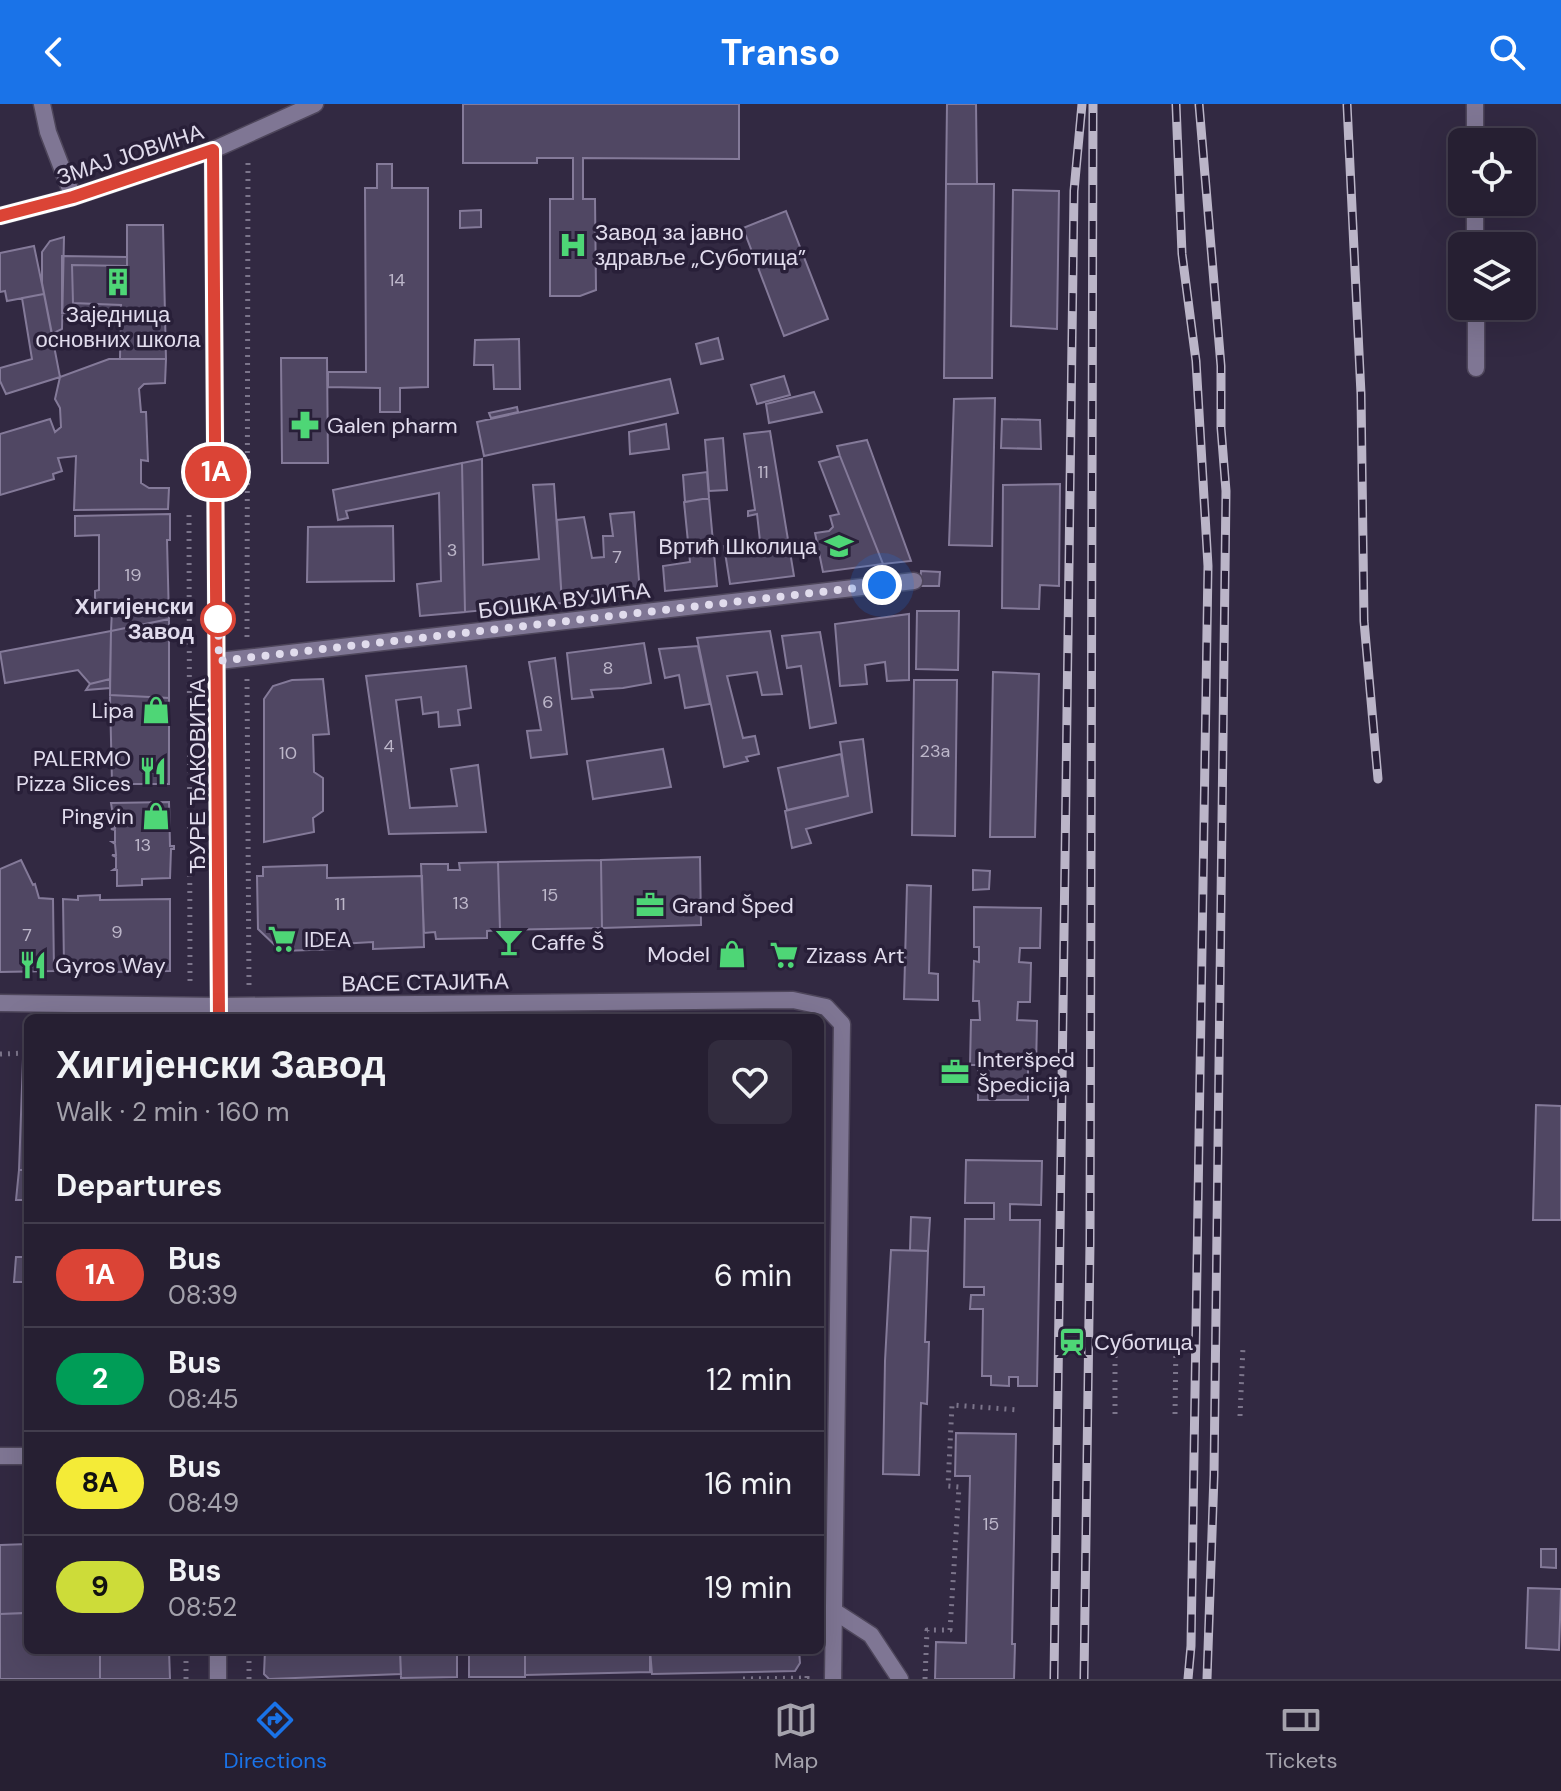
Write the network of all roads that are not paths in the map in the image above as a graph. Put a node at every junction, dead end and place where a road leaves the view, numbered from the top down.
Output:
1 (42, 104) edge
2 (315, 104) edge
3 (1475, 104) edge
4 (1475, 128) edge
5 (213, 150) junction
6 (73, 197) junction
7 (0, 216) edge
8 (1476, 320) edge
9 (1476, 368) dead end
10 (914, 581) dead end
11 (219, 661) junction
12 (0, 1003) edge
13 (219, 1012) edge
14 (0, 1456) edge
15 (24, 1456) edge
16 (834, 1611) junction
17 (218, 1654) edge
18 (218, 1679) edge
19 (833, 1679) edge
20 (900, 1679) edge

1 - 6 street
2 - 5 street, ЗМАЈ ЈОВИНА
3 - 4 street
5 - 6 street, ЗМАЈ ЈОВИНА
5 - 11 street, ЂУРЕ ЂАКОВИЋА
6 - 7 street, ЗМАЈ ЈОВИНА
8 - 9 street
10 - 11 street, БОШКА ВУЈИЋА
11 - 13 street, ЂУРЕ ЂАКОВИЋА
12 - 13 street, ВАСЕ СТАЈИЋА
13 - 16 street, ВАСЕ СТАЈИЋА
14 - 15 street
16 - 19 street
16 - 20 street
17 - 18 street

